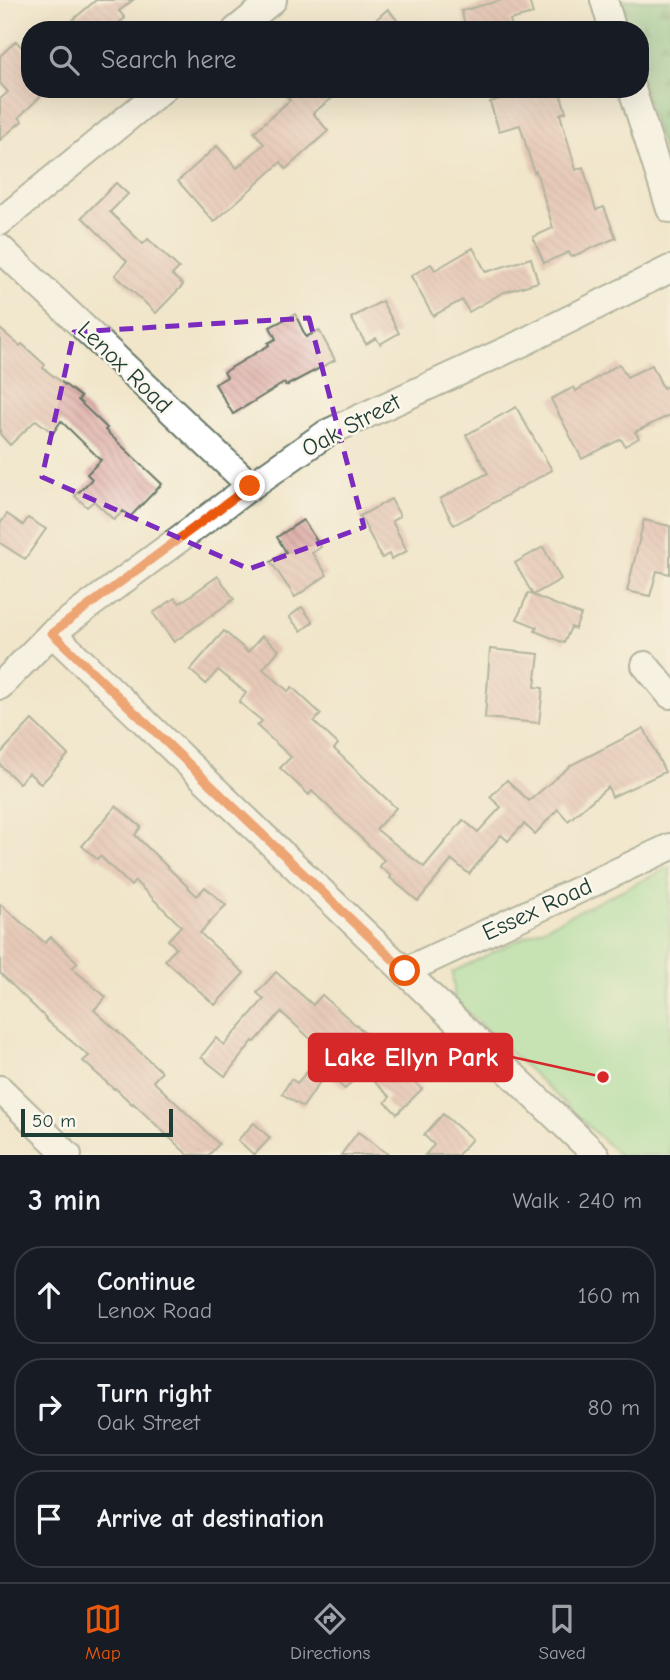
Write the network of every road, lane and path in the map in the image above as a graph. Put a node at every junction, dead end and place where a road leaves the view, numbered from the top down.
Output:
1 (272, 0) edge
2 (604, 0) edge
3 (247, 21) edge
4 (610, 21) edge
5 (152, 98) edge
6 (635, 98) edge
7 (670, 209) edge
8 (0, 222) edge
9 (0, 248) edge
10 (670, 269) edge
11 (250, 486) junction
12 (52, 633) junction
13 (645, 665) dead end
14 (0, 686) edge
15 (670, 695) edge
16 (670, 847) edge
17 (405, 971) junction
18 (0, 1090) edge
19 (68, 1155) edge
20 (596, 1155) edge

1 - 3 street
2 - 4 street
5 - 8 street
6 - 7 street
9 - 11 street, Lenox Road
10 - 11 street, Oak Street
11 - 12 street, Oak Street
12 - 14 street, Oak Street
12 - 17 street
13 - 15 street
16 - 17 street, Essex Road
17 - 20 street
18 - 19 street

